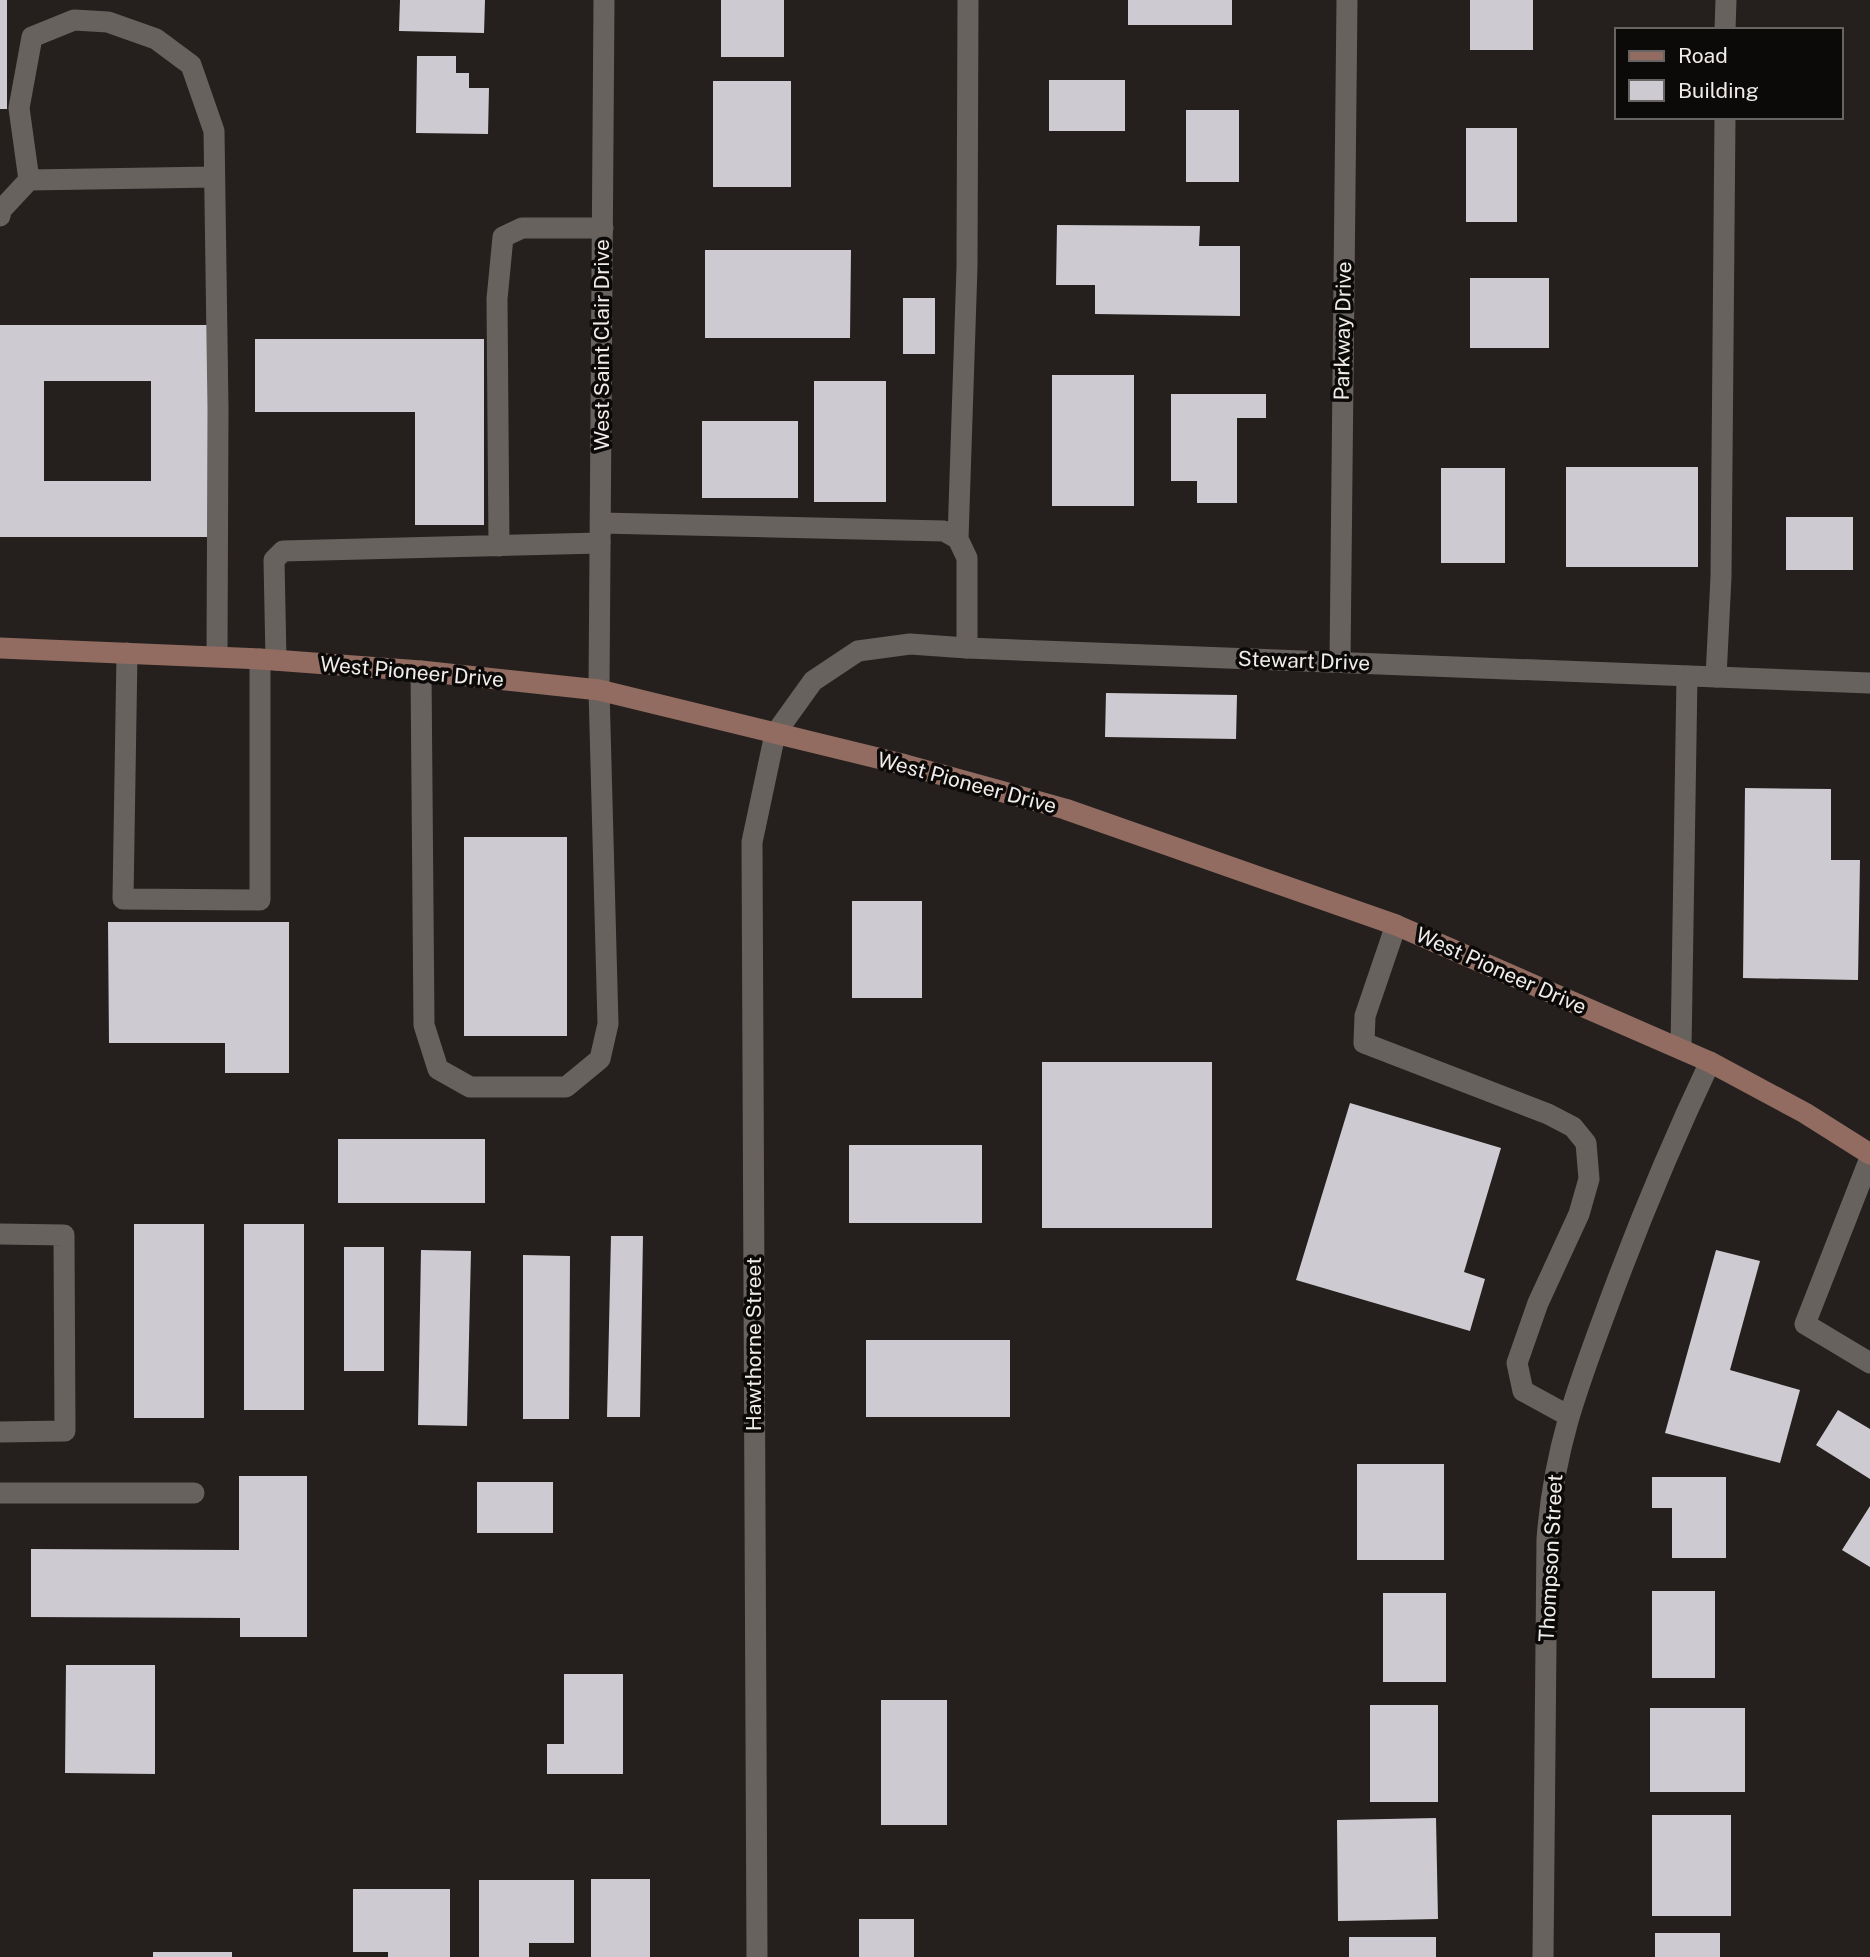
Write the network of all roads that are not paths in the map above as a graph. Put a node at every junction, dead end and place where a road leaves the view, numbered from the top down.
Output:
1 (604, 0) edge
2 (968, 0) edge
3 (1347, 0) edge
4 (1726, 0) edge
5 (1725, 28) edge
6 (1725, 119) edge
7 (214, 177) junction
8 (29, 180) junction
9 (0, 216) edge
10 (603, 228) junction
11 (600, 533) junction
12 (958, 540) junction
13 (499, 546) junction
14 (0, 648) edge
15 (967, 649) junction
16 (127, 653) junction
17 (217, 656) junction
18 (268, 660) junction
19 (1340, 663) junction
20 (421, 671) junction
21 (1687, 676) junction
22 (1716, 677) junction
23 (1870, 683) edge
24 (599, 690) junction
25 (775, 734) junction
26 (1396, 925) junction
27 (1681, 1049) junction
28 (1710, 1062) junction
29 (1870, 1156) edge
30 (0, 1234) edge
31 (1870, 1363) edge
32 (1567, 1415) junction
33 (0, 1432) edge
34 (0, 1493) edge
35 (194, 1493) dead end
36 (757, 1957) edge
37 (1543, 1957) edge

1 - 10 street, West Saint Clair Drive
2 - 12 street
3 - 19 street, Parkway Drive
4 - 5 street
6 - 22 street
7 - 8 street
7 - 8 street
7 - 17 street
8 - 9 street
10 - 11 street, West Saint Clair Drive
10 - 13 street
11 - 12 street
11 - 13 street
11 - 24 street, West Saint Clair Drive
12 - 15 street
13 - 18 street
14 - 16 main road, West Pioneer Drive
15 - 19 street, Stewart Drive
15 - 25 street, Stewart Drive
16 - 17 main road, West Pioneer Drive
16 - 18 street
17 - 18 main road, West Pioneer Drive
18 - 20 main road, West Pioneer Drive
19 - 21 street, Stewart Drive
20 - 24 main road, West Pioneer Drive
20 - 24 street, West Saint Clair Drive
21 - 22 street, Stewart Drive
21 - 27 street
22 - 23 street, Stewart Drive
24 - 25 main road, West Pioneer Drive
25 - 26 main road, West Pioneer Drive
25 - 36 street, Hawthorne Street
26 - 27 main road, West Pioneer Drive
26 - 32 street
27 - 28 main road, West Pioneer Drive
28 - 29 main road, West Pioneer Drive
28 - 32 street, Thompson Street
29 - 31 street
30 - 33 street
32 - 37 street, Thompson Street
34 - 35 street

